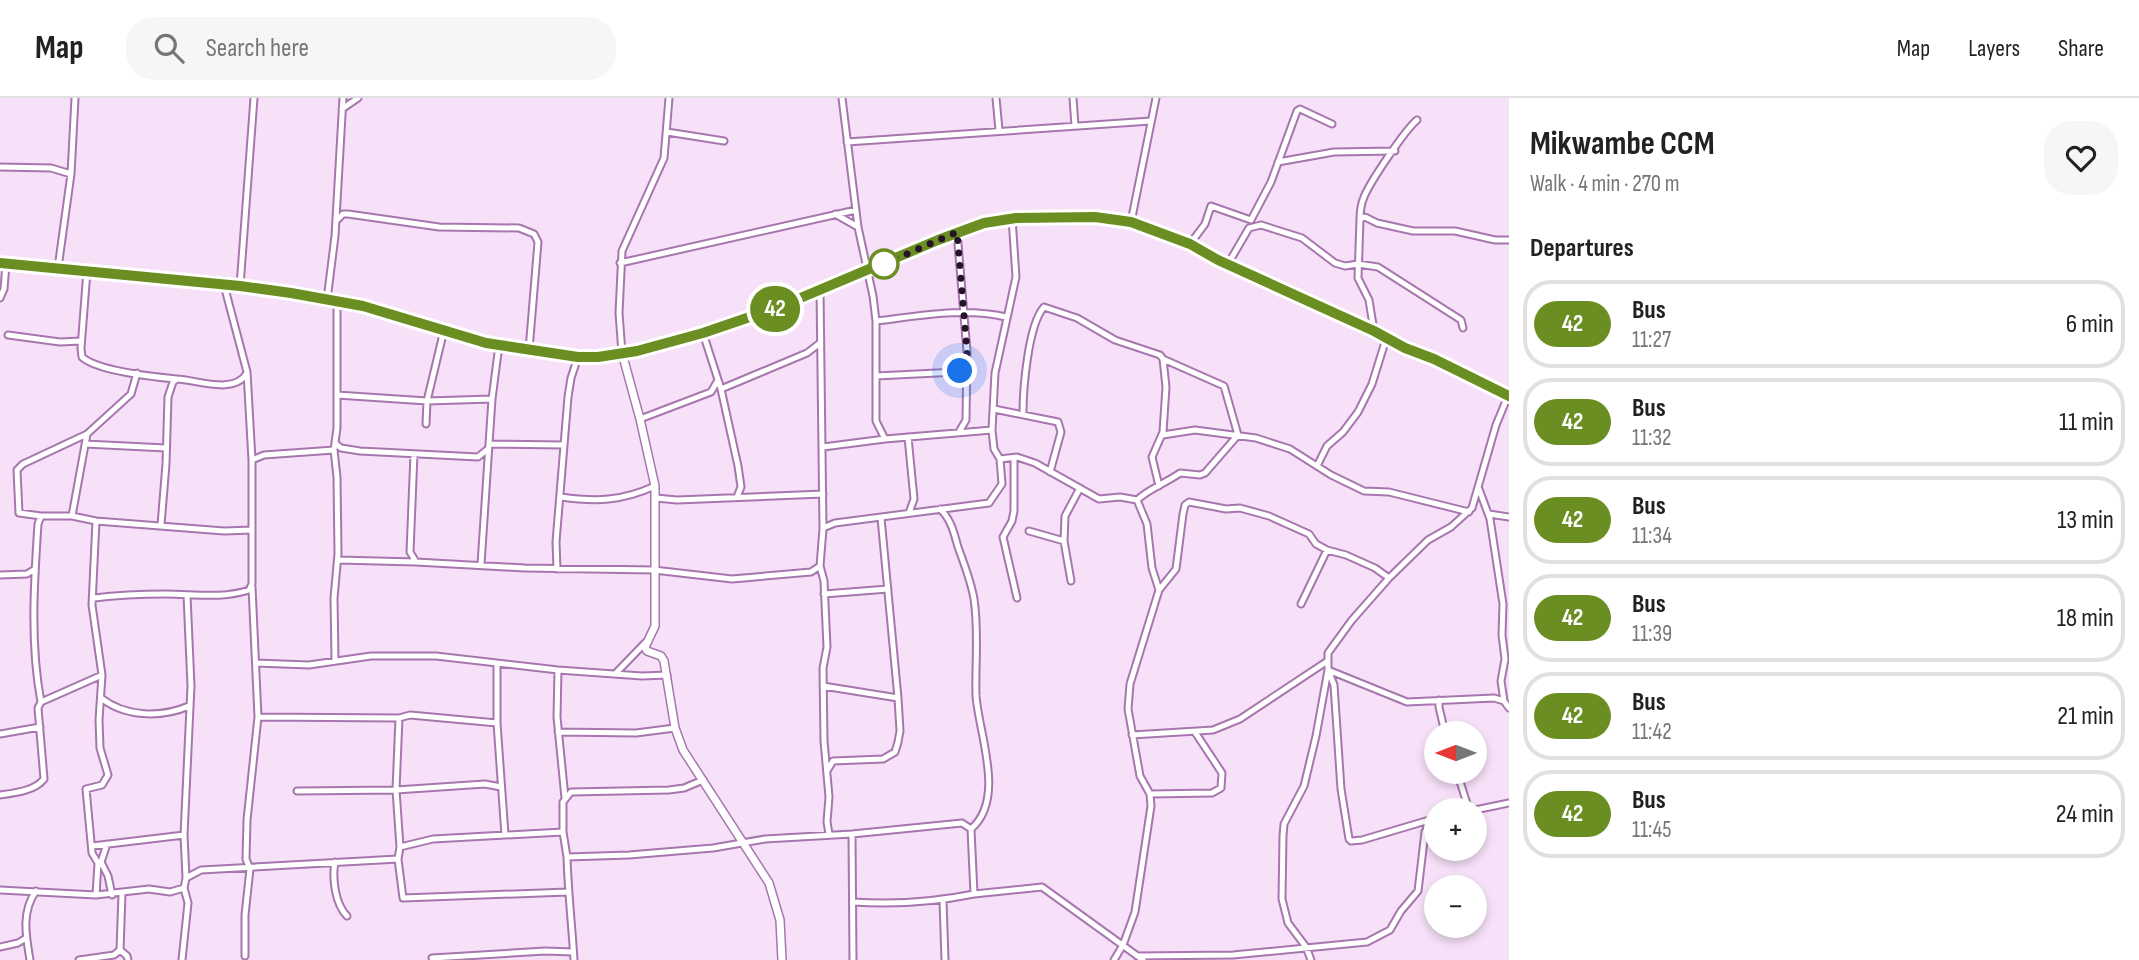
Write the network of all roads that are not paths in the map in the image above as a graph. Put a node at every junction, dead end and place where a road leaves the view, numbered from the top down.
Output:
1 (75, 98) edge
2 (254, 98) edge
3 (343, 98) edge
4 (358, 98) edge
5 (670, 98) edge
6 (842, 98) edge
7 (996, 98) edge
8 (1073, 98) edge
9 (1156, 98) edge
10 (342, 109) junction
11 (1417, 120) dead end
12 (1151, 121) junction
13 (1332, 124) dead end
14 (1075, 126) junction
15 (999, 130) junction
16 (667, 132) junction
17 (724, 141) dead end
18 (847, 142) junction
19 (1395, 151) junction
20 (1278, 162) junction
21 (0, 167) edge
22 (71, 174) junction
23 (856, 210) junction
24 (835, 214) junction
25 (1012, 218) junction
26 (1360, 219) junction
27 (1251, 220) junction
28 (336, 221) junction
29 (1131, 222) junction
30 (1259, 224) junction
31 (858, 227) junction
32 (957, 232) junction
33 (1509, 240) edge
34 (1190, 244) junction
35 (3, 263) edge
36 (620, 263) junction
37 (1228, 264) junction
38 (1357, 264) junction
39 (58, 268) junction
40 (88, 271) junction
41 (867, 272) junction
42 (224, 285) junction
43 (240, 286) junction
44 (820, 290) junction
45 (0, 298) edge
46 (332, 301) junction
47 (965, 312) junction
48 (1006, 317) junction
49 (876, 321) junction
50 (1463, 328) dead end
51 (443, 330) junction
52 (1374, 331) junction
53 (703, 333) junction
54 (8, 335) dead end
55 (1386, 339) junction
56 (82, 341) junction
57 (820, 344) junction
58 (499, 345) junction
59 (529, 350) junction
60 (622, 353) junction
61 (578, 357) junction
62 (1163, 359) junction
63 (967, 366) junction
64 (247, 372) junction
65 (137, 373) junction
66 (876, 376) junction
67 (177, 379) junction
68 (718, 380) junction
69 (232, 385) junction
70 (721, 389) junction
71 (248, 393) junction
72 (337, 395) junction
73 (1509, 396) edge
74 (492, 399) junction
75 (427, 401) junction
76 (994, 409) junction
77 (1023, 414) junction
78 (640, 419) junction
79 (966, 420) junction
80 (426, 424) dead end
81 (992, 430) junction
82 (972, 431) junction
83 (959, 432) junction
84 (87, 434) junction
85 (1163, 435) junction
86 (1238, 435) junction
87 (908, 437) junction
88 (885, 439) junction
89 (85, 443) junction
90 (251, 445) junction
91 (564, 446) junction
92 (335, 447) junction
93 (489, 447) junction
94 (823, 447) junction
95 (166, 448) junction
96 (414, 454) junction
97 (264, 455) junction
98 (478, 457) junction
99 (1014, 458) junction
100 (1000, 459) junction
101 (252, 460) junction
102 (487, 461) junction
103 (1317, 466) junction
104 (1050, 472) junction
105 (655, 486) junction
106 (741, 486) junction
107 (1159, 486) junction
108 (1080, 488) junction
109 (1479, 489) junction
110 (823, 494) junction
111 (749, 496) junction
112 (561, 497) junction
113 (737, 497) junction
114 (656, 498) junction
115 (1137, 500) junction
116 (914, 503) junction
117 (940, 509) junction
118 (923, 511) junction
119 (1469, 512) junction
120 (909, 513) junction
121 (1489, 514) junction
122 (41, 516) junction
123 (72, 516) junction
124 (1509, 517) edge
125 (252, 518) junction
126 (881, 518) junction
127 (96, 522) junction
128 (161, 525) junction
129 (237, 529) junction
130 (823, 529) junction
131 (252, 530) junction
132 (1029, 531) dead end
133 (1064, 541) junction
134 (1327, 550) junction
135 (338, 560) junction
136 (416, 562) junction
137 (481, 564) junction
138 (820, 566) junction
139 (35, 569) junction
140 (557, 569) junction
141 (654, 570) junction
142 (0, 575) edge
143 (1389, 578) junction
144 (1071, 581) dead end
145 (252, 584) junction
146 (888, 589) junction
147 (1159, 590) junction
148 (824, 594) junction
149 (187, 595) junction
150 (94, 598) junction
151 (1017, 598) dead end
152 (1301, 604) dead end
153 (645, 643) junction
154 (335, 660) junction
155 (1326, 662) junction
156 (256, 663) junction
157 (498, 664) junction
158 (558, 670) junction
159 (1328, 670) junction
160 (615, 673) junction
161 (102, 675) junction
162 (667, 675) junction
163 (824, 686) junction
164 (101, 698) junction
165 (898, 698) junction
166 (1439, 700) junction
167 (1504, 701) junction
168 (40, 702) junction
169 (189, 706) junction
170 (1509, 708) edge
171 (258, 717) junction
172 (399, 718) junction
173 (1442, 721) edge
174 (497, 723) junction
175 (40, 727) junction
176 (676, 728) junction
177 (558, 732) junction
178 (1195, 732) junction
179 (0, 734) edge
180 (1132, 735) junction
181 (827, 771) junction
182 (703, 780) junction
183 (501, 786) junction
184 (396, 790) junction
185 (297, 791) dead end
186 (1150, 794) junction
187 (0, 795) edge
188 (565, 798) junction
189 (1509, 803) edge
190 (1487, 808) edge
191 (1424, 821) edge
192 (1416, 823) junction
193 (971, 829) junction
194 (1424, 831) edge
195 (563, 832) junction
196 (829, 834) junction
197 (852, 834) junction
198 (184, 835) junction
199 (505, 835) junction
200 (743, 842) junction
201 (1424, 842) edge
202 (107, 844) junction
203 (92, 846) junction
204 (400, 847) junction
205 (567, 857) junction
206 (398, 859) junction
207 (99, 862) junction
208 (335, 862) junction
209 (250, 869) junction
210 (186, 878) junction
211 (184, 888) junction
212 (0, 890) edge
213 (27, 891) junction
214 (36, 891) junction
215 (568, 892) junction
216 (122, 894) junction
217 (974, 894) junction
218 (96, 895) junction
219 (112, 895) junction
220 (29, 900) junction
221 (943, 900) junction
222 (853, 902) junction
223 (347, 916) dead end
224 (26, 938) junction
225 (1123, 945) junction
226 (0, 947) edge
227 (1307, 947) junction
228 (120, 950) junction
229 (573, 951) junction
230 (245, 956) dead end
231 (432, 958) edge
232 (1140, 958) edge
233 (31, 960) edge
234 (79, 960) edge
235 (128, 960) edge
236 (182, 960) edge
237 (574, 960) edge
238 (782, 960) edge
239 (853, 960) edge
240 (945, 960) edge
241 (1114, 960) edge
242 (1311, 960) edge

1 - 22 street
2 - 43 street
3 - 10 street
4 - 10 street
5 - 16 street
6 - 18 street
7 - 15 street
8 - 14 street
9 - 12 street
10 - 28 street
11 - 19 street
12 - 14 street
12 - 29 street
13 - 20 street
14 - 15 street
15 - 18 street
16 - 17 street
16 - 36 street
18 - 23 street
19 - 20 street
19 - 26 street
20 - 27 street
21 - 22 street
22 - 39 street
23 - 24 street
23 - 31 street
24 - 31 street
24 - 36 street
25 - 29 main road
25 - 32 main road
25 - 48 street
26 - 33 street
26 - 38 street
27 - 30 street
27 - 34 street
28 - 46 street
28 - 59 street
29 - 34 main road
30 - 37 street
30 - 38 street
31 - 41 street
32 - 41 main road
32 - 47 street
34 - 37 main road
35 - 39 main road
35 - 45 street
36 - 60 street
37 - 52 main road
38 - 50 street
38 - 52 street
39 - 40 main road
40 - 42 main road
40 - 56 street
41 - 44 main road
41 - 49 street
42 - 43 main road
42 - 64 street
43 - 46 main road
44 - 53 main road
44 - 57 street
46 - 51 main road
46 - 72 street
47 - 48 street
47 - 49 street
47 - 63 street
48 - 76 street
49 - 66 street
51 - 58 main road
51 - 75 street
52 - 55 main road
53 - 60 main road
53 - 68 street
54 - 56 street
55 - 73 main road
55 - 103 street
56 - 65 street
57 - 70 street
57 - 94 street
58 - 59 main road
58 - 74 street
59 - 61 main road
60 - 61 main road
60 - 78 street
61 - 91 street
62 - 77 street
62 - 85 street
62 - 86 street
63 - 66 street
63 - 79 street
64 - 69 street
64 - 71 street
65 - 67 street
65 - 84 street
66 - 88 street
67 - 69 street
67 - 95 street
68 - 70 street
68 - 78 street
69 - 71 street
70 - 106 street
71 - 90 street
72 - 75 street
72 - 92 street
73 - 109 street
74 - 75 street
74 - 93 street
75 - 80 street
76 - 77 street
76 - 81 street
77 - 104 street
78 - 105 street
79 - 82 street
79 - 83 street
81 - 82 street
81 - 100 street
82 - 83 street
83 - 87 street
84 - 89 street
84 - 122 street
85 - 86 street
85 - 107 street
86 - 103 street
86 - 107 street
87 - 88 street
87 - 116 street
88 - 94 street
89 - 95 street
89 - 123 street
90 - 97 street
90 - 101 street
91 - 93 street
91 - 112 street
92 - 96 street
92 - 97 street
92 - 135 street
93 - 98 street
93 - 102 street
94 - 110 street
95 - 128 street
96 - 98 street
96 - 136 street
97 - 101 street
98 - 102 street
99 - 100 street
99 - 104 street
99 - 151 street
100 - 117 street
101 - 125 street
102 - 137 street
103 - 119 street
104 - 108 street
105 - 112 street
105 - 114 street
106 - 111 street
106 - 113 street
107 - 115 street
108 - 115 street
108 - 133 street
109 - 119 street
109 - 121 street
110 - 111 street
110 - 130 street
111 - 113 street
112 - 140 street
113 - 114 street
114 - 141 street
115 - 147 street
116 - 118 street
116 - 120 street
117 - 118 street
117 - 193 street
118 - 120 street
119 - 143 street
120 - 126 street
121 - 124 street
121 - 167 street
122 - 123 street
122 - 139 street
123 - 127 street
125 - 129 street
125 - 131 street
126 - 130 street
126 - 146 street
127 - 128 street
127 - 150 street
128 - 129 street
129 - 131 street
130 - 138 street
131 - 145 street
132 - 133 street
133 - 144 street
134 - 143 street
134 - 147 street
134 - 152 street
135 - 136 street
135 - 154 street
136 - 137 street
137 - 140 street
138 - 141 street
138 - 148 street
139 - 142 street
139 - 168 street
140 - 141 street
141 - 153 street
143 - 155 street
145 - 149 street
145 - 156 street
146 - 148 street
146 - 165 street
147 - 180 street
148 - 163 street
149 - 150 street
149 - 169 street
150 - 161 street
153 - 160 street
153 - 162 street
154 - 156 street
154 - 157 street
155 - 159 street
155 - 178 street
156 - 171 street
157 - 158 street
157 - 174 street
158 - 160 street
158 - 177 street
159 - 166 street
159 - 192 street
159 - 227 street
160 - 162 street
161 - 164 street
161 - 168 street
162 - 176 street
163 - 165 street
163 - 181 street
164 - 169 street
164 - 203 street
165 - 181 street
166 - 167 street
166 - 173 street
167 - 170 street
168 - 175 street
169 - 198 street
171 - 172 street
171 - 209 street
172 - 174 street
172 - 184 street
174 - 183 street
175 - 179 street
175 - 187 street
176 - 177 street
176 - 182 street
177 - 188 street
178 - 180 street
178 - 186 street
180 - 186 street
181 - 196 street
182 - 188 street
182 - 200 street
183 - 184 street
183 - 199 street
184 - 185 street
184 - 204 street
186 - 225 street
188 - 195 street
189 - 190 street
191 - 192 street
192 - 194 street
193 - 197 street
193 - 217 street
195 - 199 street
195 - 205 street
196 - 197 street
196 - 200 street
197 - 222 street
198 - 202 street
198 - 210 street
199 - 204 street
200 - 205 street
200 - 238 street
201 - 227 street
202 - 203 street
202 - 207 street
203 - 207 street
204 - 206 street
205 - 215 street
206 - 208 street
206 - 215 street
207 - 218 street
207 - 219 street
208 - 209 street
208 - 223 street
209 - 210 street
209 - 230 street
210 - 211 street
211 - 216 street
211 - 236 street
212 - 213 street
213 - 214 street
213 - 220 street
214 - 218 street
214 - 220 street
215 - 229 street
216 - 219 street
216 - 228 street
217 - 221 street
217 - 225 street
218 - 219 street
220 - 224 street
221 - 222 street
221 - 240 street
222 - 239 street
224 - 226 street
224 - 233 street
225 - 232 street
225 - 241 street
227 - 232 street
227 - 242 street
228 - 234 street
228 - 235 street
229 - 231 street
229 - 237 street

